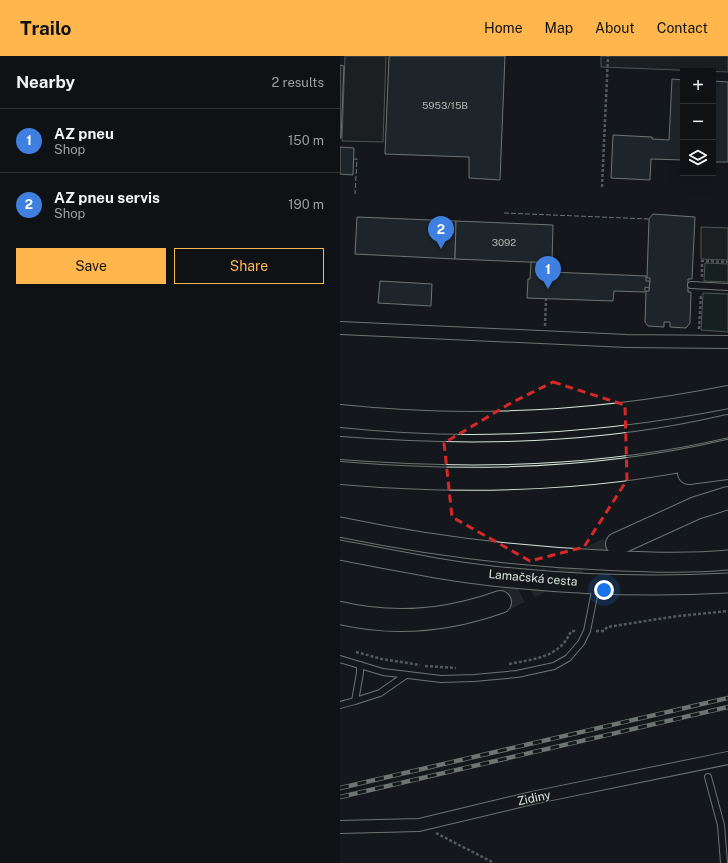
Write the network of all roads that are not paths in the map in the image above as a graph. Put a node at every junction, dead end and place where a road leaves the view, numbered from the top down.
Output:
1 (691, 285) dead end
2 (728, 287) edge
3 (340, 328) edge
4 (728, 342) edge
5 (728, 397) edge
6 (340, 416) edge
7 (728, 426) edge
8 (340, 448) edge
9 (728, 451) edge
10 (661, 465) junction
11 (728, 468) edge
12 (340, 473) edge
13 (728, 498) edge
14 (340, 527) edge
15 (617, 544) tunnel mouth
16 (340, 550) edge
17 (728, 560) edge
18 (728, 583) edge
19 (596, 584) junction
20 (500, 602) tunnel mouth
21 (340, 613) edge
22 (340, 659) edge
23 (360, 665) junction
24 (406, 675) junction
25 (355, 700) junction
26 (340, 705) edge
27 (728, 758) edge
28 (708, 776) dead end
29 (340, 828) edge
30 (724, 863) edge

1 - 2 lane
3 - 4 street
5 - 6 highway
7 - 8 highway
9 - 10 highway
10 - 11 highway
10 - 12 highway
13 - 15 highway
14 - 17 main road, Lamačská cesta
16 - 19 main road, Lamačská cesta
18 - 19 main road, Lamačská cesta
19 - 24 lane
20 - 21 highway
22 - 23 lane
23 - 24 lane
23 - 25 lane
24 - 25 lane
25 - 26 lane
27 - 29 street, Zidiny
28 - 30 lane

